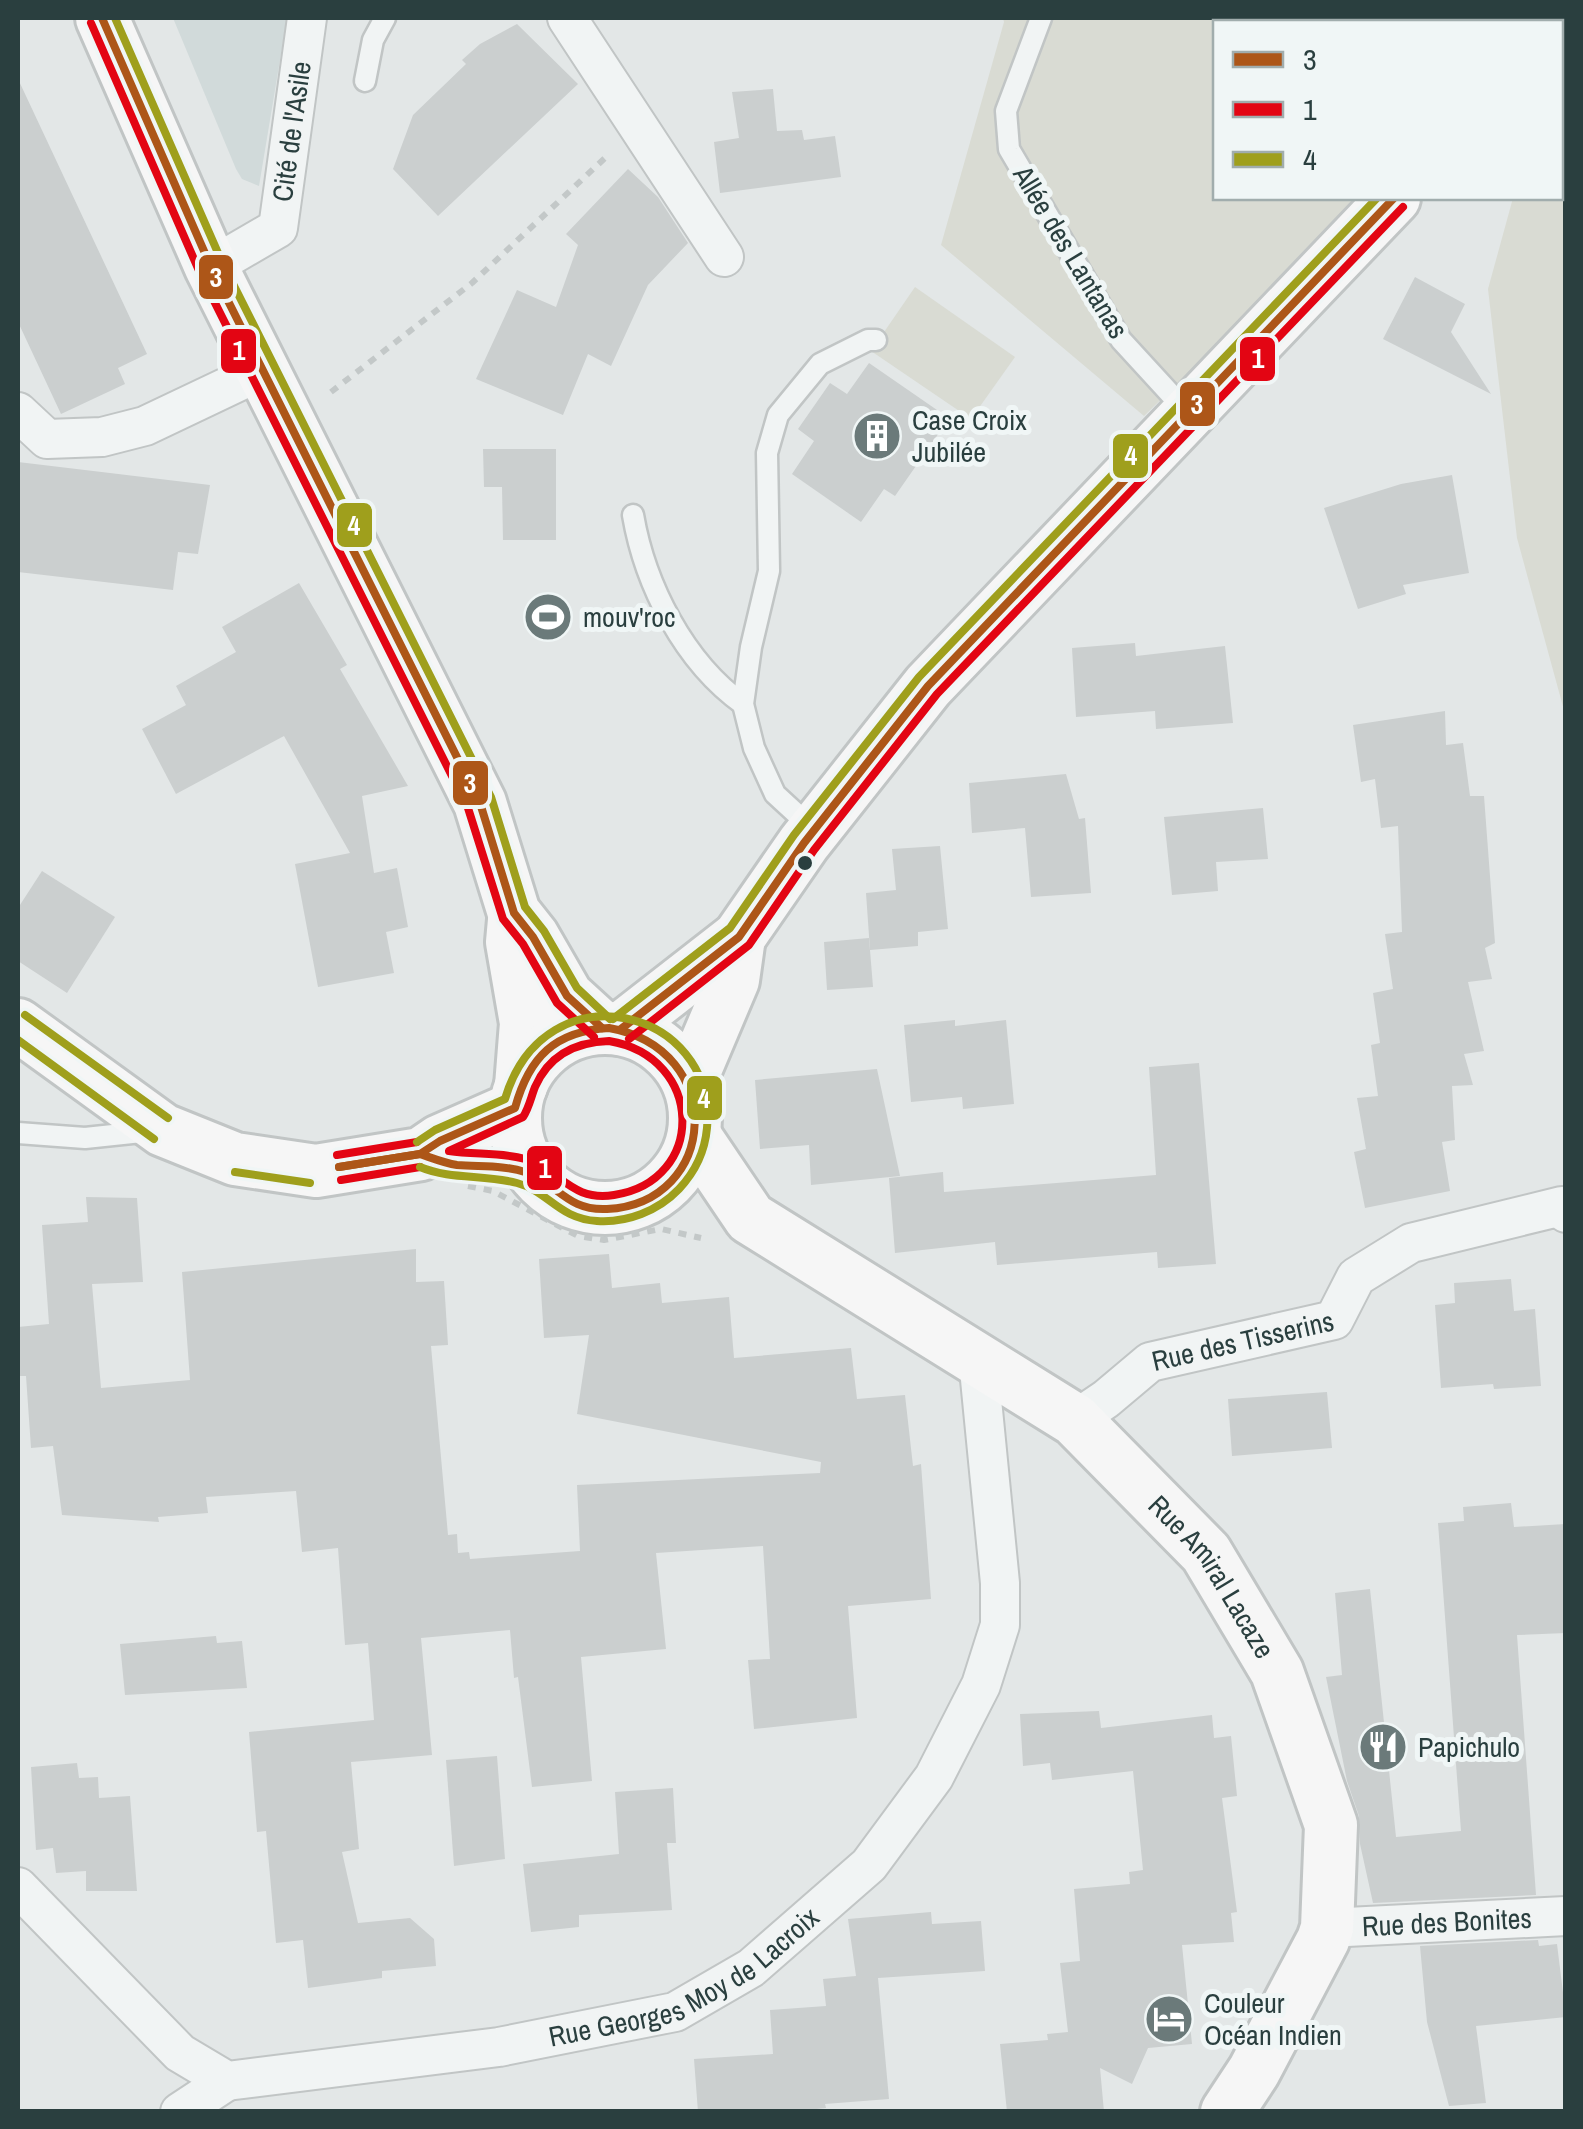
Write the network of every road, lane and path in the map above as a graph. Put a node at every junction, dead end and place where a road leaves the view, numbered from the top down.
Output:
1 (102, 18) edge
2 (307, 18) edge
3 (386, 18) edge
4 (567, 18) edge
5 (1041, 18) edge
6 (365, 82) dead end
7 (638, 126) junction
8 (1392, 200) edge
9 (724, 257) dead end
10 (211, 267) junction
11 (876, 340) dead end
12 (264, 370) junction
13 (18, 412) edge
14 (1186, 412) junction
15 (288, 421) junction
16 (633, 515) dead end
17 (742, 704) junction
18 (815, 830) junction
19 (514, 913) junction
20 (740, 936) junction
21 (18, 1025) edge
22 (612, 1028) junction
23 (689, 1084) junction
24 (518, 1097) junction
25 (163, 1130) junction
26 (18, 1133) edge
27 (694, 1136) junction
28 (431, 1158) junction
29 (534, 1176) junction
30 (634, 1204) junction
31 (1566, 1213) edge
32 (738, 1216) junction
33 (978, 1359) junction
34 (1075, 1420) junction
35 (18, 1887) edge
36 (1566, 1916) edge
37 (1327, 1928) junction
38 (226, 2081) junction
39 (180, 2112) edge
40 (1227, 2112) edge

1 - 10 street
2 - 10 street, Cité de l'Asile
3 - 6 lane
4 - 7 street
5 - 14 lane, Allée des Lantanas
7 - 9 street
7 - 15 path
8 - 14 street
10 - 12 street
11 - 17 lane
12 - 13 street
12 - 15 street
14 - 18 street
15 - 19 street
16 - 17 lane
17 - 18 lane
18 - 20 street
19 - 22 street
19 - 24 street
20 - 22 street
20 - 23 street
21 - 25 street
22 - 23 street
22 - 24 street
23 - 27 street
24 - 28 street
24 - 29 street
25 - 26 lane
25 - 28 street
27 - 30 street
27 - 32 street, Rue Amiral Lacaze
28 - 29 street
28 - 32 path
29 - 30 street
30 - 32 street, Rue Amiral Lacaze
31 - 34 street, Rue des Tisserins
32 - 33 street, Rue Amiral Lacaze
33 - 34 street, Rue Amiral Lacaze
33 - 38 street, Rue Georges Moy de Lacroix
34 - 37 street, Rue Amiral Lacaze
35 - 38 street
36 - 37 street, Rue des Bonites
37 - 40 street, Rue Amiral Lacaze
38 - 39 street

